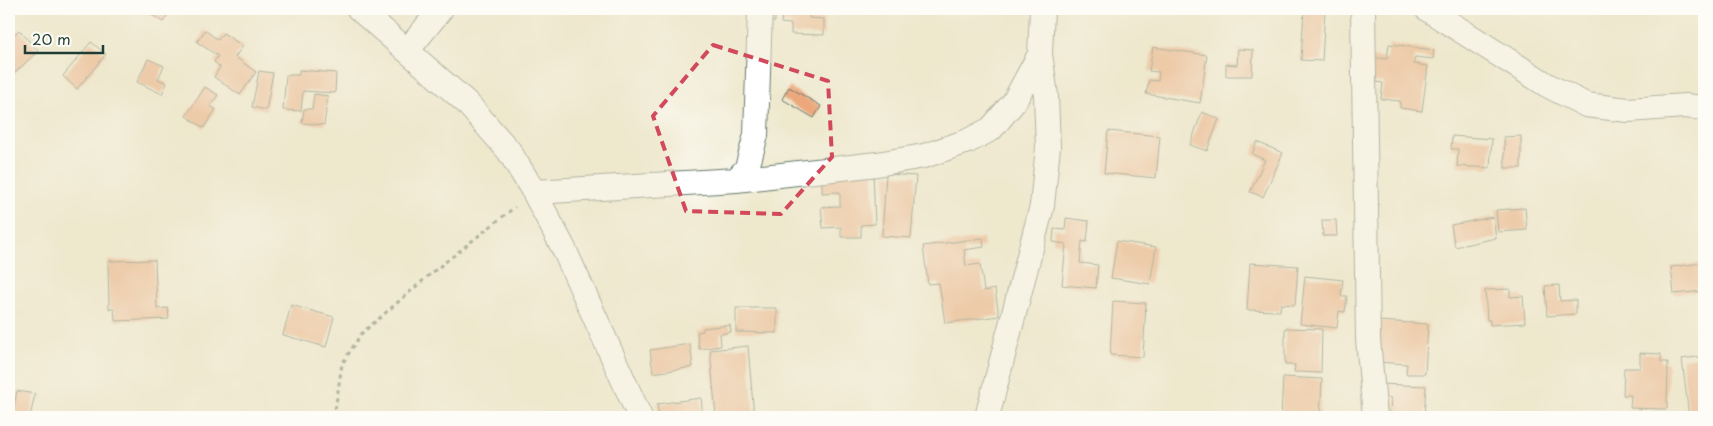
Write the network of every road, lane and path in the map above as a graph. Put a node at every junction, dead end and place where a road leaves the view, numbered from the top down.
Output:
1 (359, 9) edge
2 (441, 9) edge
3 (760, 9) edge
4 (1042, 9) edge
5 (1363, 9) edge
6 (1427, 9) edge
7 (407, 51) junction
8 (1040, 54) junction
9 (1704, 108) edge
10 (736, 180) junction
11 (534, 192) junction
12 (334, 417) edge
13 (640, 417) edge
14 (987, 417) edge
15 (1375, 417) edge

1 - 7 street
2 - 7 street
3 - 10 street
4 - 8 street
5 - 15 street
6 - 9 street
7 - 11 street
8 - 10 street
8 - 14 street
10 - 11 street
11 - 12 path
11 - 13 street

